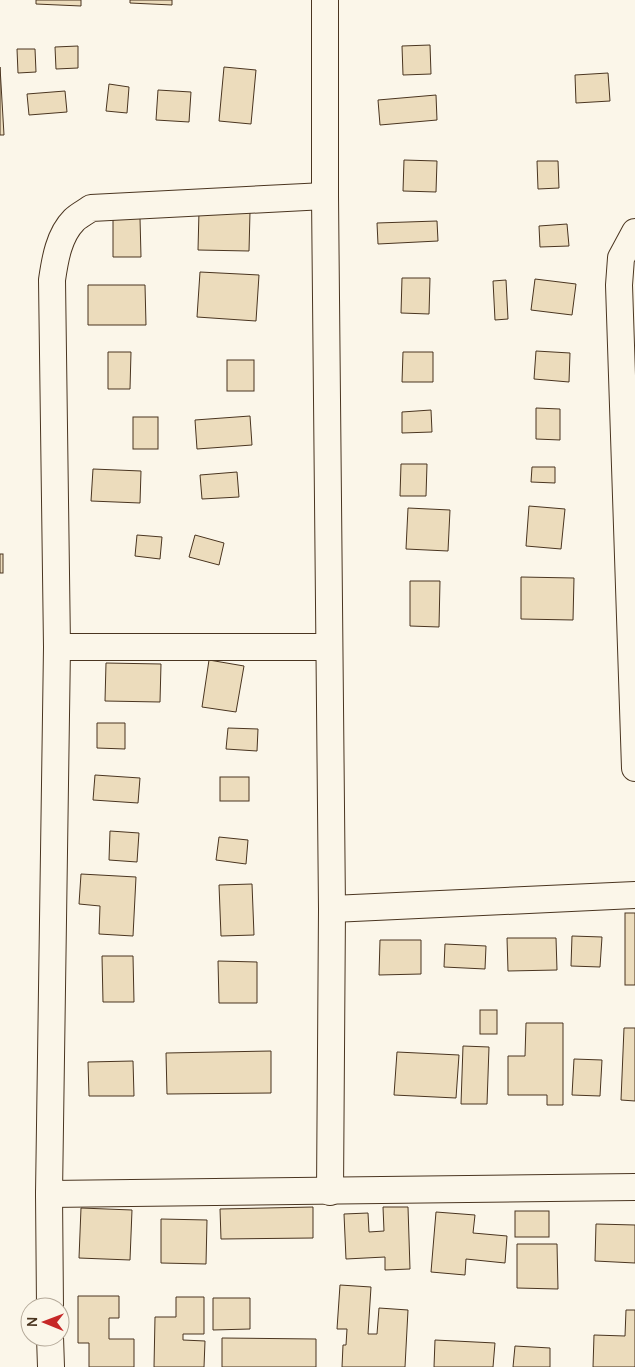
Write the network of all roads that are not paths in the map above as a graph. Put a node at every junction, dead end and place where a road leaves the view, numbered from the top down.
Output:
1 (326, 0) edge
2 (325, 196) junction
3 (635, 232) edge
4 (57, 647) junction
5 (329, 647) junction
6 (635, 768) edge
7 (635, 895) edge
8 (332, 909) junction
9 (635, 1187) edge
10 (330, 1192) junction
11 (49, 1194) junction
12 (50, 1297) edge
13 (50, 1347) edge
14 (51, 1367) edge

1 - 2 street
2 - 4 street
2 - 5 street
3 - 6 street
4 - 5 street
4 - 11 street
5 - 8 street
7 - 8 street
8 - 10 street
9 - 10 street
10 - 11 street
11 - 12 street
13 - 14 street

